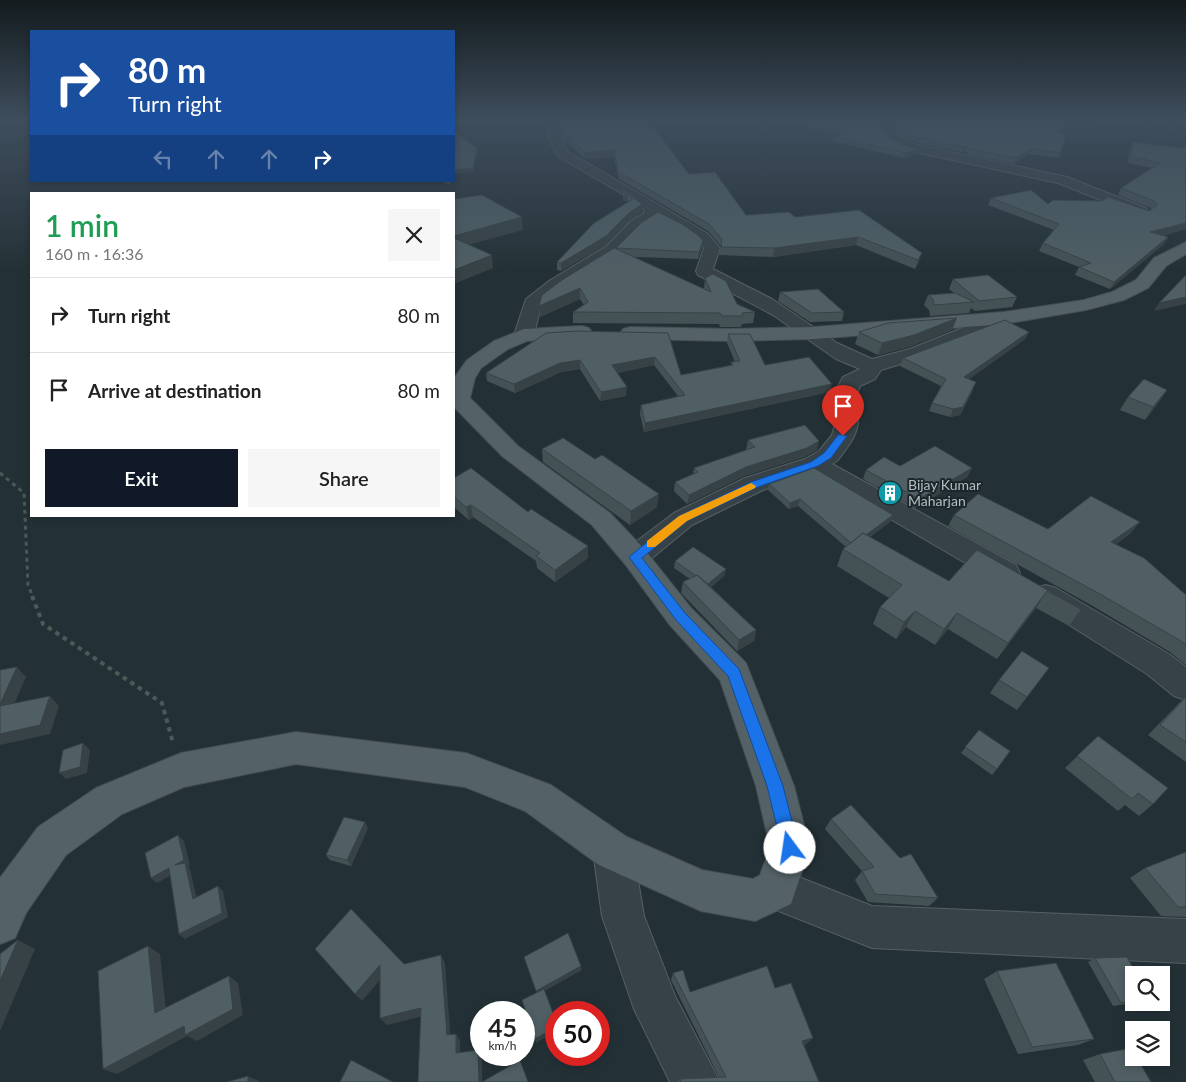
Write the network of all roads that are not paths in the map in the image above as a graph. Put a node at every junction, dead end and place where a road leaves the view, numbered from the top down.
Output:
1 (594, 171) edge
2 (1023, 171) edge
3 (651, 208) junction
4 (1144, 212) edge
5 (1186, 246) edge
6 (1004, 318) junction
7 (814, 333) junction
8 (524, 335) junction
9 (872, 366) junction
10 (814, 464) junction
11 (635, 557) junction
12 (1186, 686) edge
13 (613, 851) junction
14 (776, 890) junction
15 (0, 923) edge
16 (1186, 941) edge
17 (696, 1082) edge

1 - 3 street
2 - 4 street
3 - 7 street
3 - 8 street
5 - 6 main road
6 - 7 main road
6 - 9 street
7 - 8 main road
7 - 9 street
8 - 11 main road
9 - 10 street
10 - 11 street
10 - 12 street
11 - 14 main road
13 - 14 main road
13 - 15 main road
13 - 17 street
14 - 16 street

